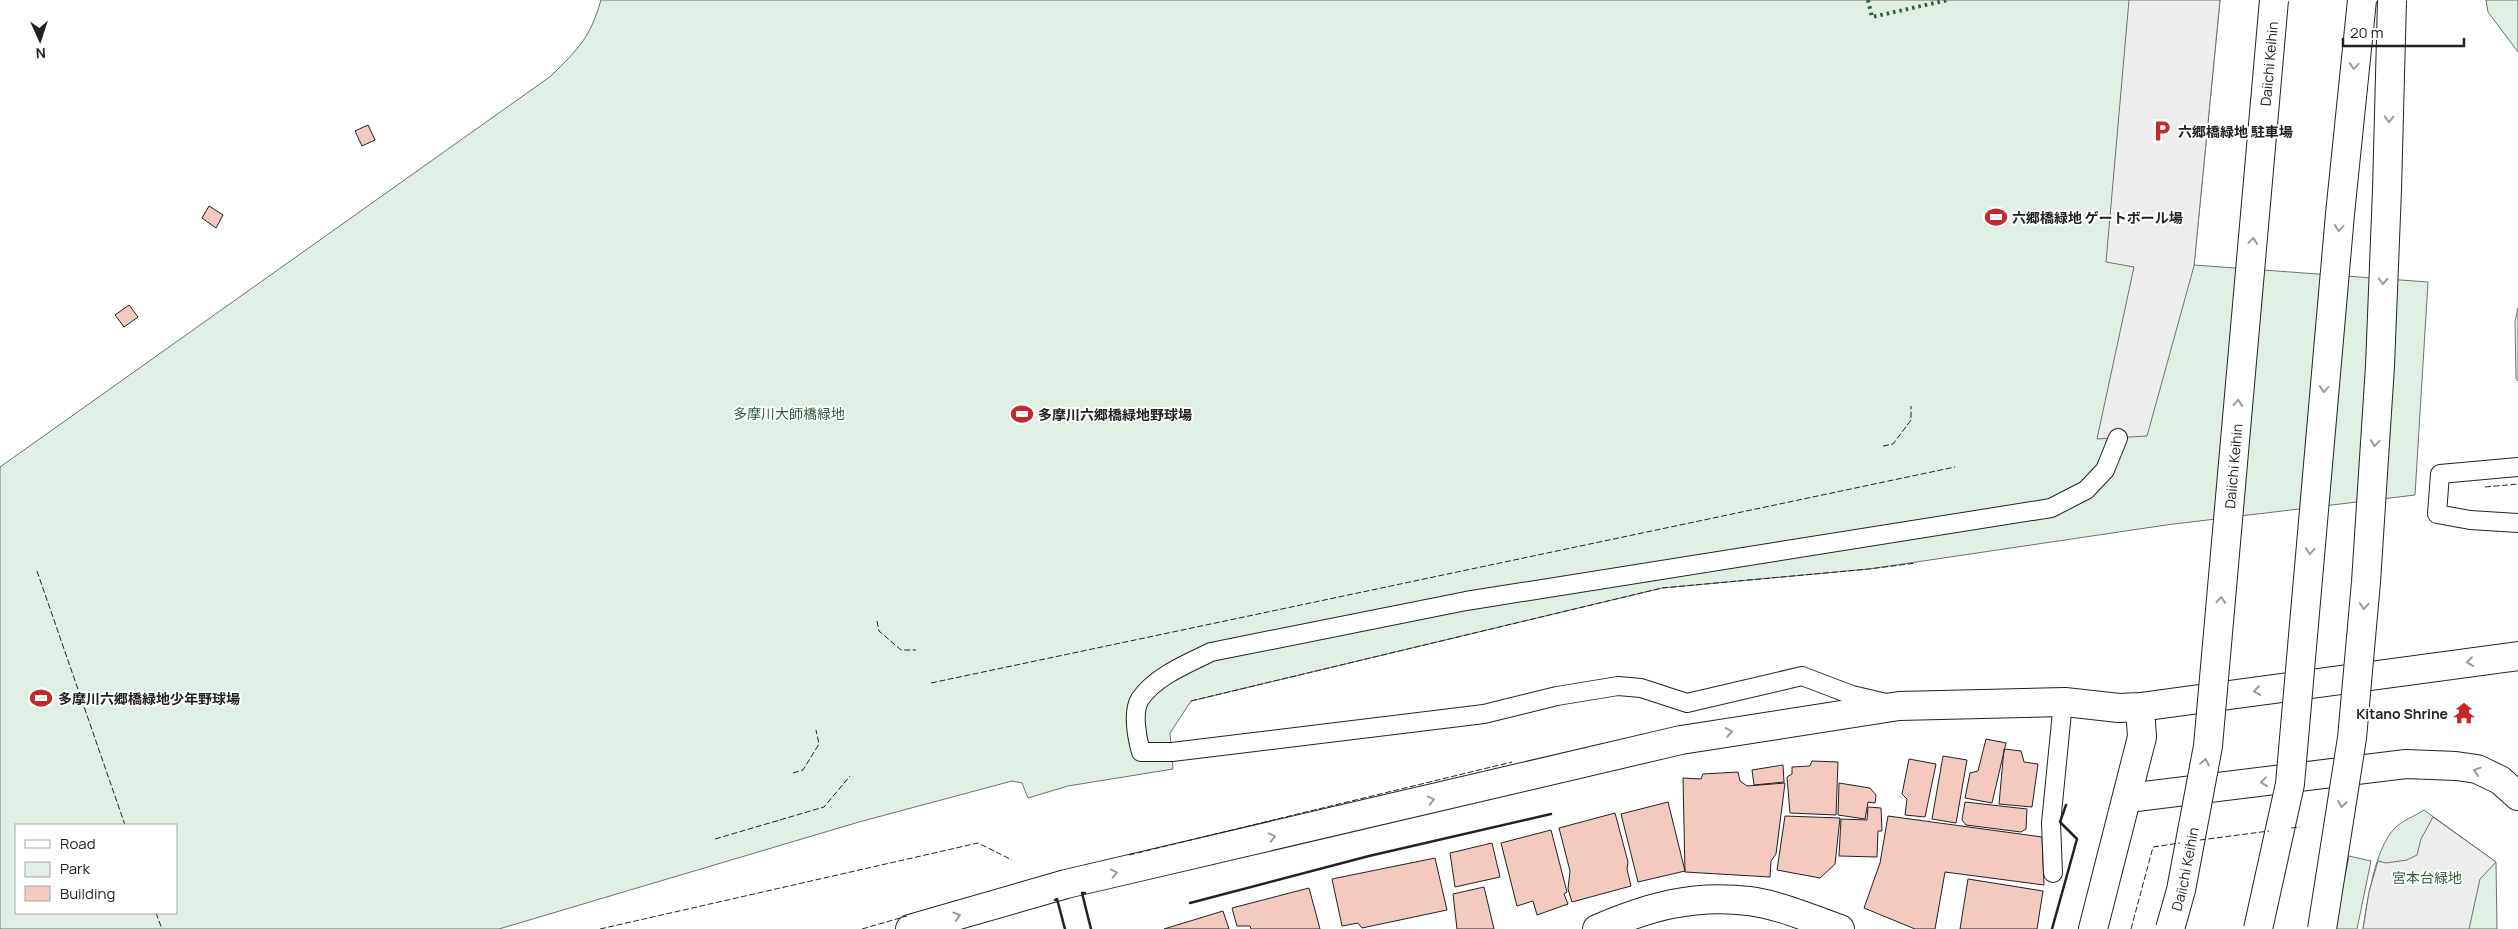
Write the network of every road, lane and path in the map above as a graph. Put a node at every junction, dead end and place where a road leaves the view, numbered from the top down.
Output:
1 (2274, 0) edge
2 (2362, 0) edge
3 (2392, 0) edge
4 (2118, 438) dead end
5 (2518, 467) edge
6 (2518, 523) edge
7 (2518, 656) edge
8 (2063, 702) junction
9 (1899, 706) junction
10 (2140, 707) junction
11 (2518, 796) edge
12 (2128, 798) junction
13 (2054, 873) dead end
14 (910, 929) edge
15 (1597, 929) edge
16 (1840, 929) edge
17 (2093, 929) edge
18 (2170, 929) edge
19 (2258, 929) edge
20 (2322, 929) edge

18 -> 1 main road, Daiichi Keihin, bridge
2 -> 19 main road, bridge
3 -> 20 main road, bridge
4 - 9 lane
5 - 6 lane
7 -> 10 main road
8 - 9 main road
8 - 10 main road
8 - 13 lane
14 -> 9 main road
10 - 12 main road
11 -> 12 main road
12 - 17 main road
15 - 16 main road

